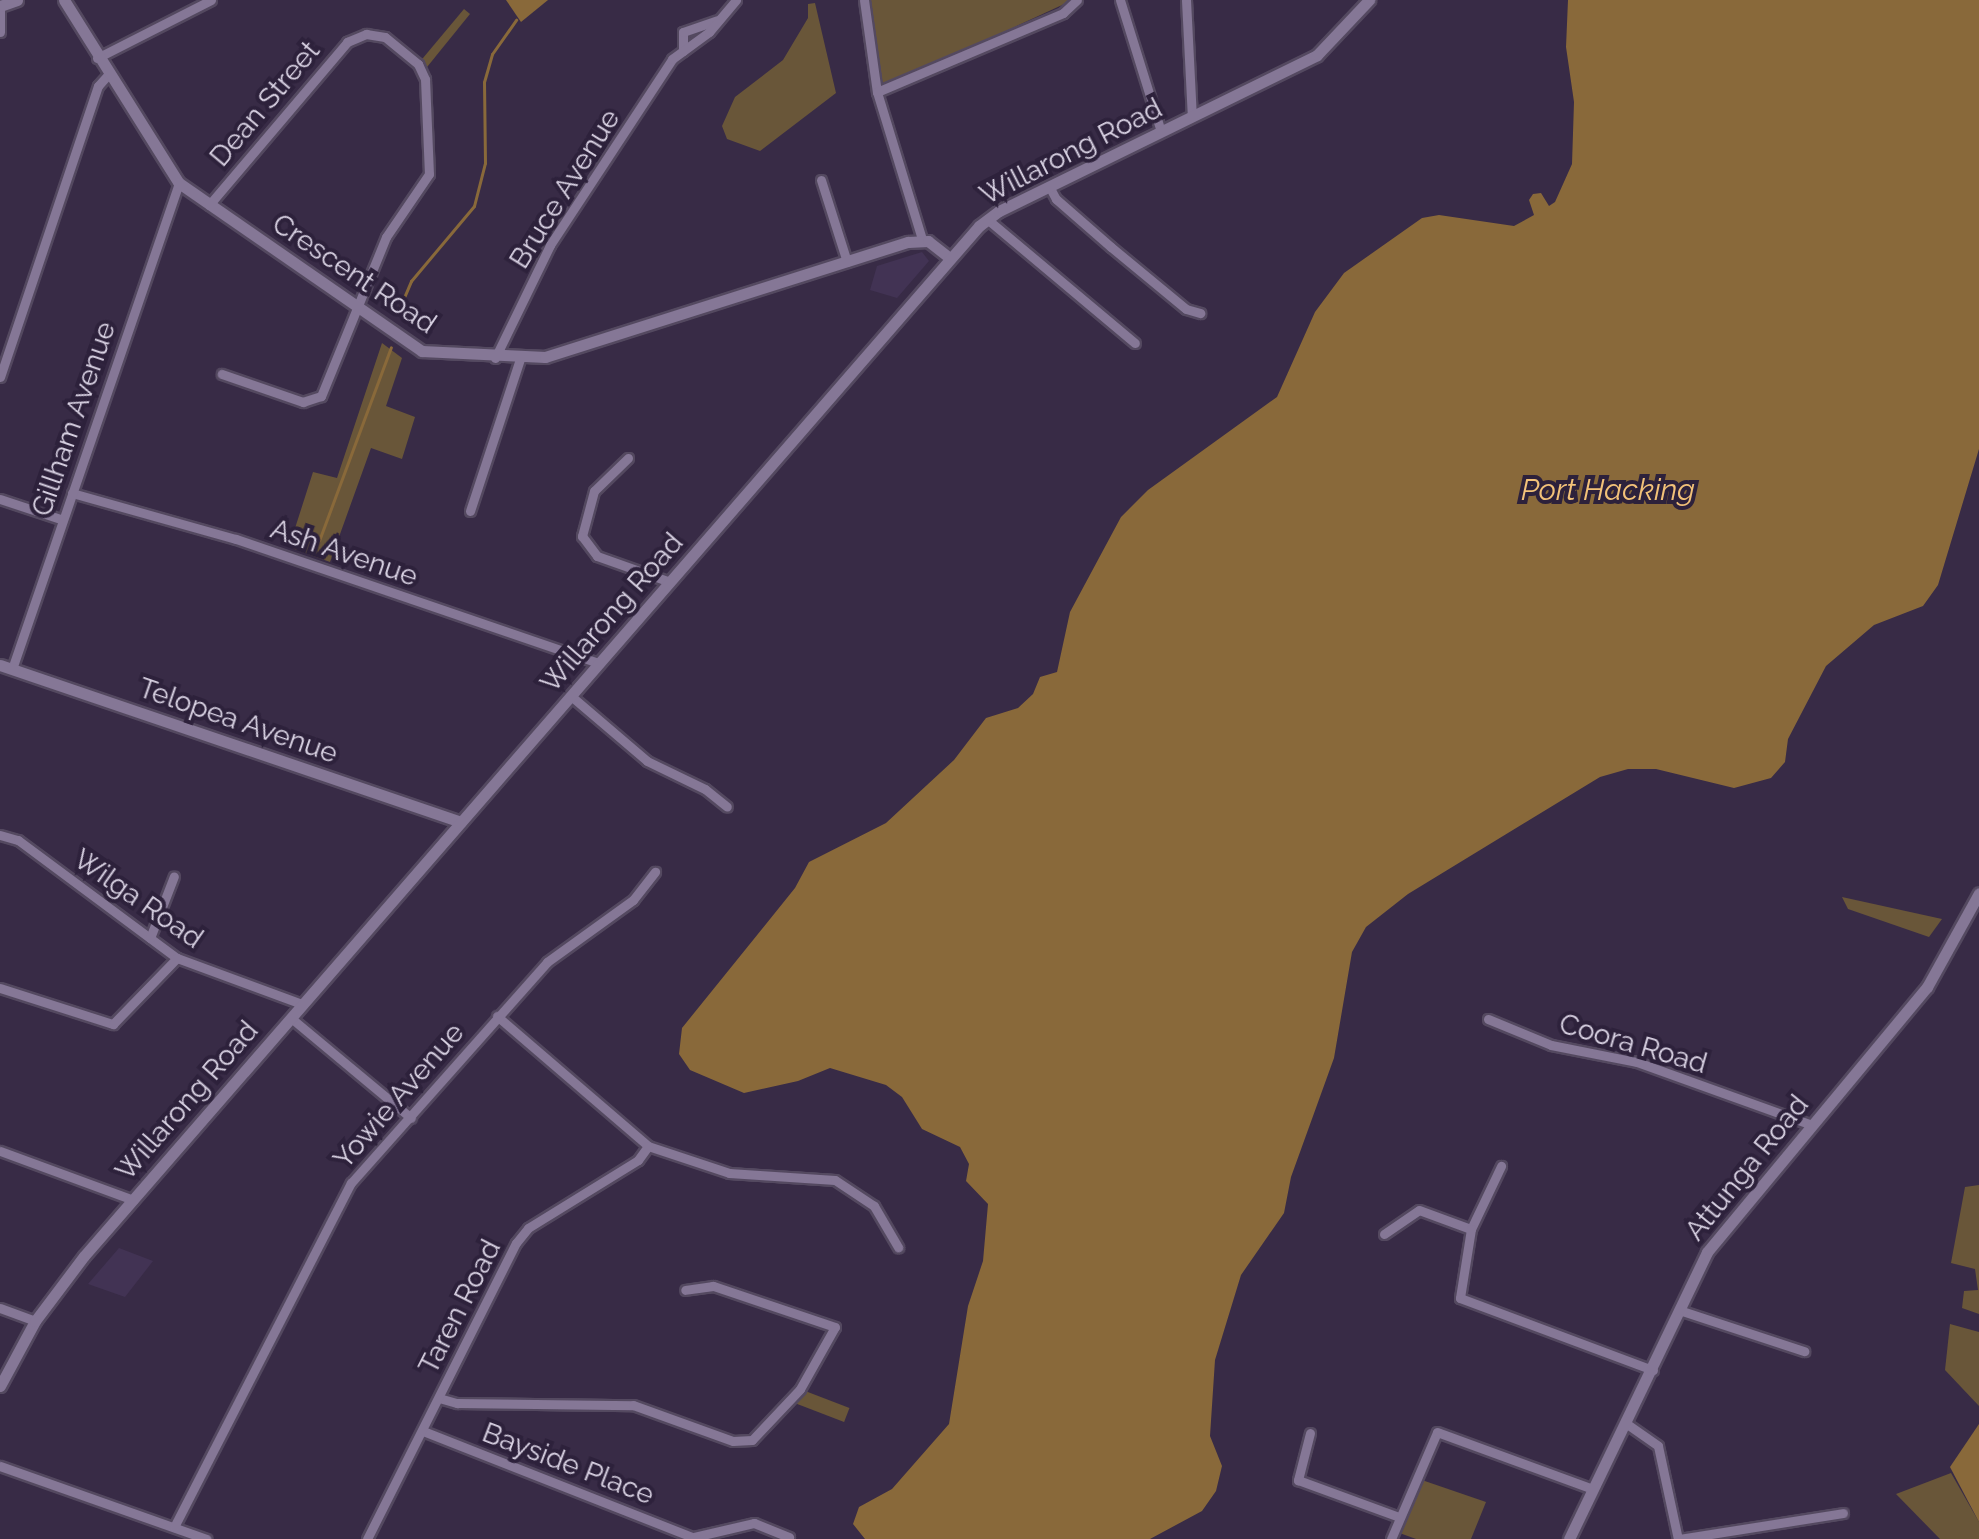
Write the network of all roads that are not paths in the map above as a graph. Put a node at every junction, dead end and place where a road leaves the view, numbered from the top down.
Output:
1 (17, 0) edge
2 (64, 0) edge
3 (211, 0) edge
4 (736, 0) edge
5 (864, 0) edge
6 (1077, 0) edge
7 (1120, 0) edge
8 (1186, 0) edge
9 (1369, 0) edge
10 (0, 7) edge
11 (720, 18) junction
12 (0, 32) edge
13 (683, 51) junction
14 (97, 58) junction
15 (108, 75) junction
16 (877, 92) junction
17 (1192, 117) junction
18 (1161, 132) junction
19 (821, 180) dead end
20 (179, 183) junction
21 (1049, 186) junction
22 (209, 205) junction
23 (987, 219) junction
24 (922, 239) junction
25 (950, 258) junction
26 (847, 262) junction
27 (356, 309) junction
28 (1200, 313) dead end
29 (1135, 343) dead end
30 (495, 358) junction
31 (520, 359) junction
32 (222, 374) dead end
33 (0, 377) edge
34 (628, 458) dead end
35 (72, 493) junction
36 (0, 499) edge
37 (470, 511) dead end
38 (63, 520) junction
39 (670, 582) junction
40 (599, 663) junction
41 (6, 667) edge
42 (571, 696) junction
43 (727, 807) dead end
44 (461, 822) junction
45 (0, 835) edge
46 (655, 872) dead end
47 (174, 876) dead end
48 (1979, 893) edge
49 (150, 938) junction
50 (177, 958) junction
51 (0, 988) edge
52 (302, 1004) junction
53 (497, 1016) junction
54 (291, 1018) junction
55 (1488, 1019) dead end
56 (411, 1118) junction
57 (1812, 1125) junction
58 (648, 1146) junction
59 (0, 1151) edge
60 (1501, 1166) dead end
61 (133, 1200) junction
62 (1471, 1229) junction
63 (1384, 1234) dead end
64 (898, 1247) dead end
65 (685, 1290) dead end
66 (0, 1308) edge
67 (1679, 1310) junction
68 (35, 1321) junction
69 (1804, 1351) dead end
70 (1653, 1370) junction
71 (0, 1386) edge
72 (439, 1398) junction
73 (1627, 1424) junction
74 (423, 1431) junction
75 (1310, 1433) dead end
76 (0, 1466) edge
77 (1593, 1489) junction
78 (1843, 1513) dead end
79 (1399, 1517) junction
80 (174, 1527) junction
81 (789, 1537) dead end
82 (696, 1538) edge
83 (206, 1539) edge
84 (367, 1539) edge
85 (1391, 1539) edge
86 (1569, 1539) edge
87 (1678, 1539) edge

1 - 10 street
2 - 14 street, Crescent Road
3 - 14 street
4 - 11 street, Bruce Avenue
5 - 16 street
6 - 16 street
7 - 18 street
8 - 17 street
9 - 17 street, Willarong Road
10 - 12 street
11 - 13 street, Bruce Avenue
11 - 13 street, Bruce Avenue
13 - 30 street, Bruce Avenue
14 - 15 street, Crescent Road
15 - 20 street, Crescent Road
15 - 33 street
16 - 24 street
17 - 18 street, Willarong Road
18 - 21 street, Willarong Road
19 - 26 street
20 - 22 street, Crescent Road
20 - 35 street, Gillham Avenue
21 - 23 street, Willarong Road
21 - 28 street
22 - 27 street, Crescent Road
22 - 27 street, Dean Street
23 - 25 street, Willarong Road
23 - 29 street
24 - 25 street
24 - 26 street, Crescent Road
25 - 39 street, Willarong Road
26 - 31 street, Crescent Road
27 - 30 street, Crescent Road
27 - 32 street, Dean Street
30 - 31 street, Crescent Road
31 - 37 street
34 - 39 street
35 - 38 street, Gillham Avenue
35 - 40 street, Ash Avenue
36 - 38 street
38 - 41 street, Gillham Avenue
39 - 40 street, Willarong Road
40 - 42 street, Willarong Road
41 - 44 street, Telopea Avenue
42 - 43 street
42 - 44 street, Willarong Road
44 - 52 street, Willarong Road
45 - 49 street, Wilga Road
46 - 53 street, Yowie Avenue
47 - 49 street
48 - 57 street, Attunga Road
49 - 50 street, Wilga Road
50 - 51 street
50 - 52 street, Wilga Road
52 - 54 street, Willarong Road
53 - 56 street, Yowie Avenue
53 - 58 street
54 - 56 street
54 - 61 street, Willarong Road
55 - 57 street, Coora Road
56 - 80 street, Yowie Avenue
57 - 67 street, Attunga Road
58 - 64 street
58 - 72 street, Taren Road
59 - 61 street
60 - 62 street
61 - 68 street, Willarong Road
62 - 63 street
62 - 70 street
65 - 72 street
66 - 68 street
67 - 69 street
67 - 70 street, Attunga Road
68 - 71 street, Willarong Road
70 - 73 street, Attunga Road
72 - 74 street, Taren Road
73 - 77 street, Attunga Road
73 - 87 street
74 - 82 street, Bayside Place
74 - 84 street, Taren Road
75 - 79 street
76 - 80 street
77 - 79 street
77 - 86 street, Attunga Road
78 - 87 street
79 - 85 street
80 - 83 street
81 - 82 street

